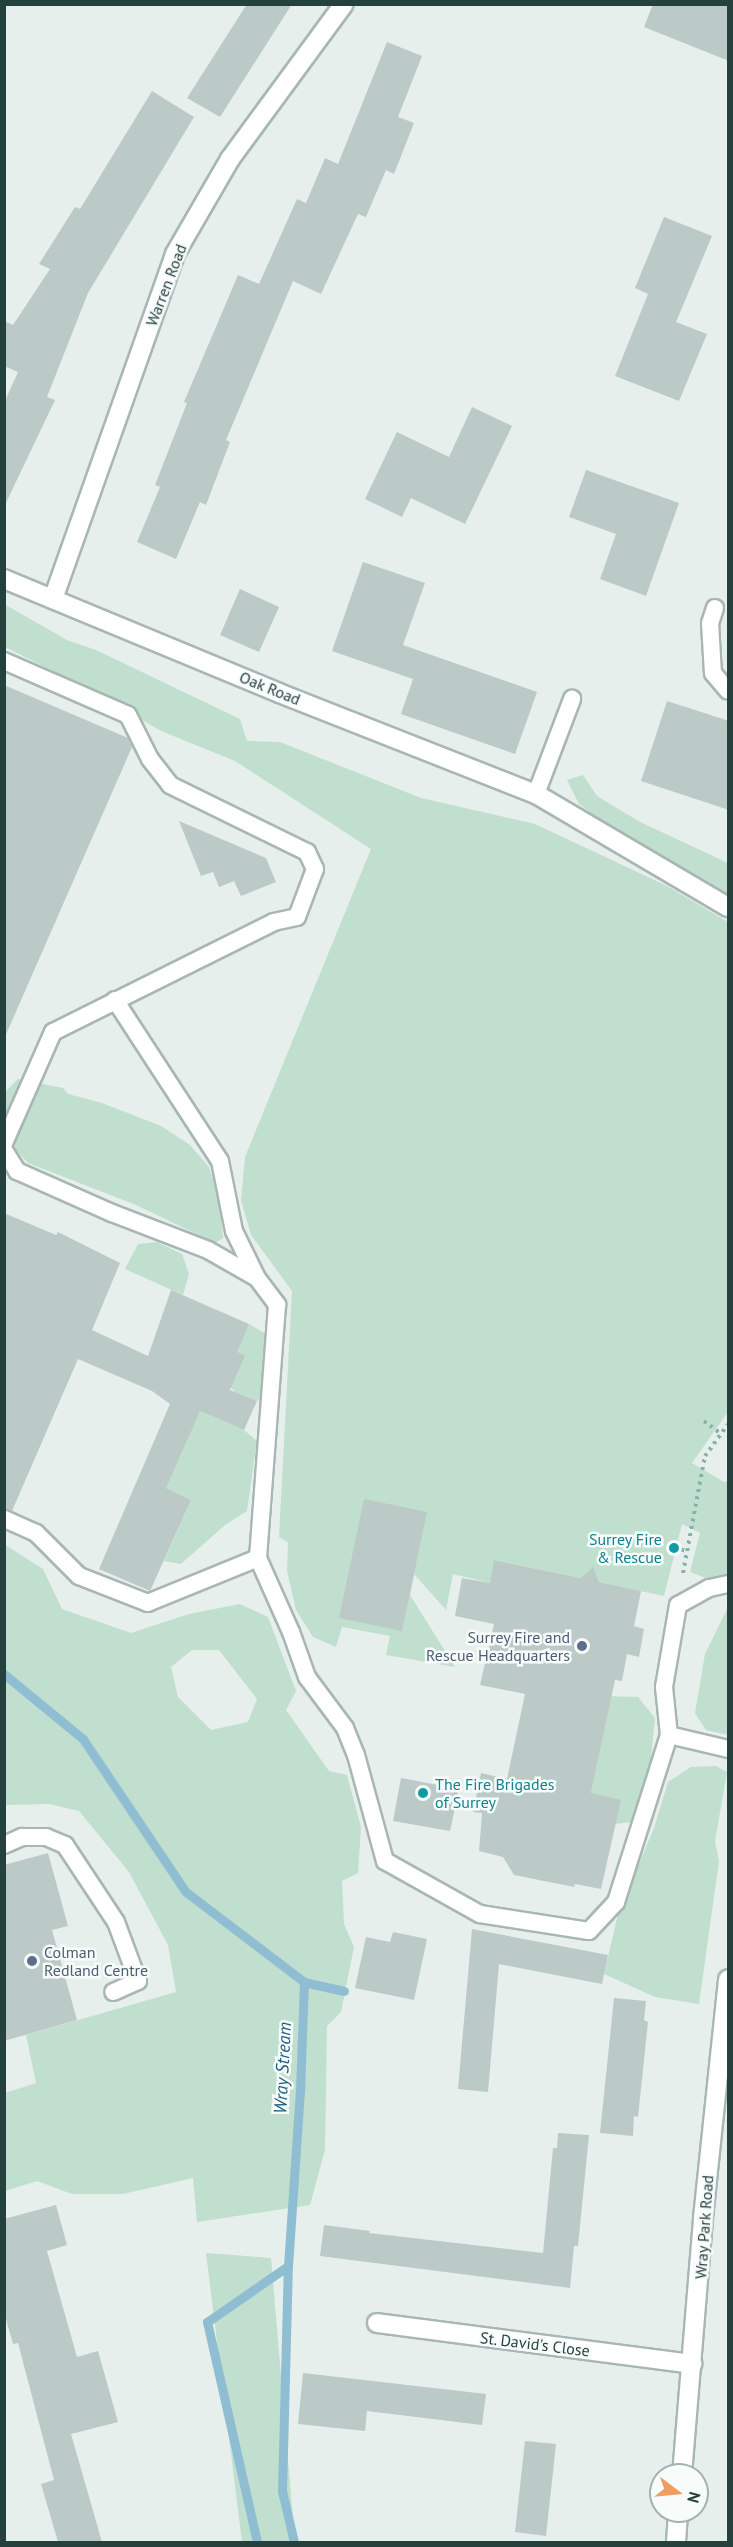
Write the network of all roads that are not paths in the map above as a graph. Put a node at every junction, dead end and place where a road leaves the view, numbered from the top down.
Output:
1 (344, 4) edge
2 (4, 579) edge
3 (53, 599) junction
4 (715, 608) dead end
5 (4, 661) edge
6 (729, 690) edge
7 (572, 699) dead end
8 (536, 794) junction
9 (729, 907) edge
10 (116, 1000) junction
11 (4, 1143) edge
12 (4, 1150) edge
13 (257, 1278) junction
14 (4, 1519) edge
15 (258, 1558) junction
16 (729, 1584) edge
17 (669, 1736) junction
18 (729, 1749) edge
19 (4, 1845) edge
20 (729, 1979) edge
21 (113, 1992) dead end
22 (377, 2323) dead end
23 (692, 2364) junction
24 (683, 2463) edge
25 (677, 2523) edge
26 (676, 2542) edge

1 - 3 street, Warren Road
2 - 3 street, Oak Road
3 - 8 street, Oak Road
4 - 6 lane
5 - 10 lane
7 - 8 lane
8 - 9 street, Oak Road
10 - 11 lane
10 - 13 lane
12 - 13 lane
13 - 15 lane
14 - 15 lane
15 - 17 lane
16 - 17 lane
17 - 18 lane
19 - 21 lane
20 - 23 street, Wray Park Road
22 - 23 street, St. David's Close
23 - 24 street, Wray Park Road
25 - 26 street

